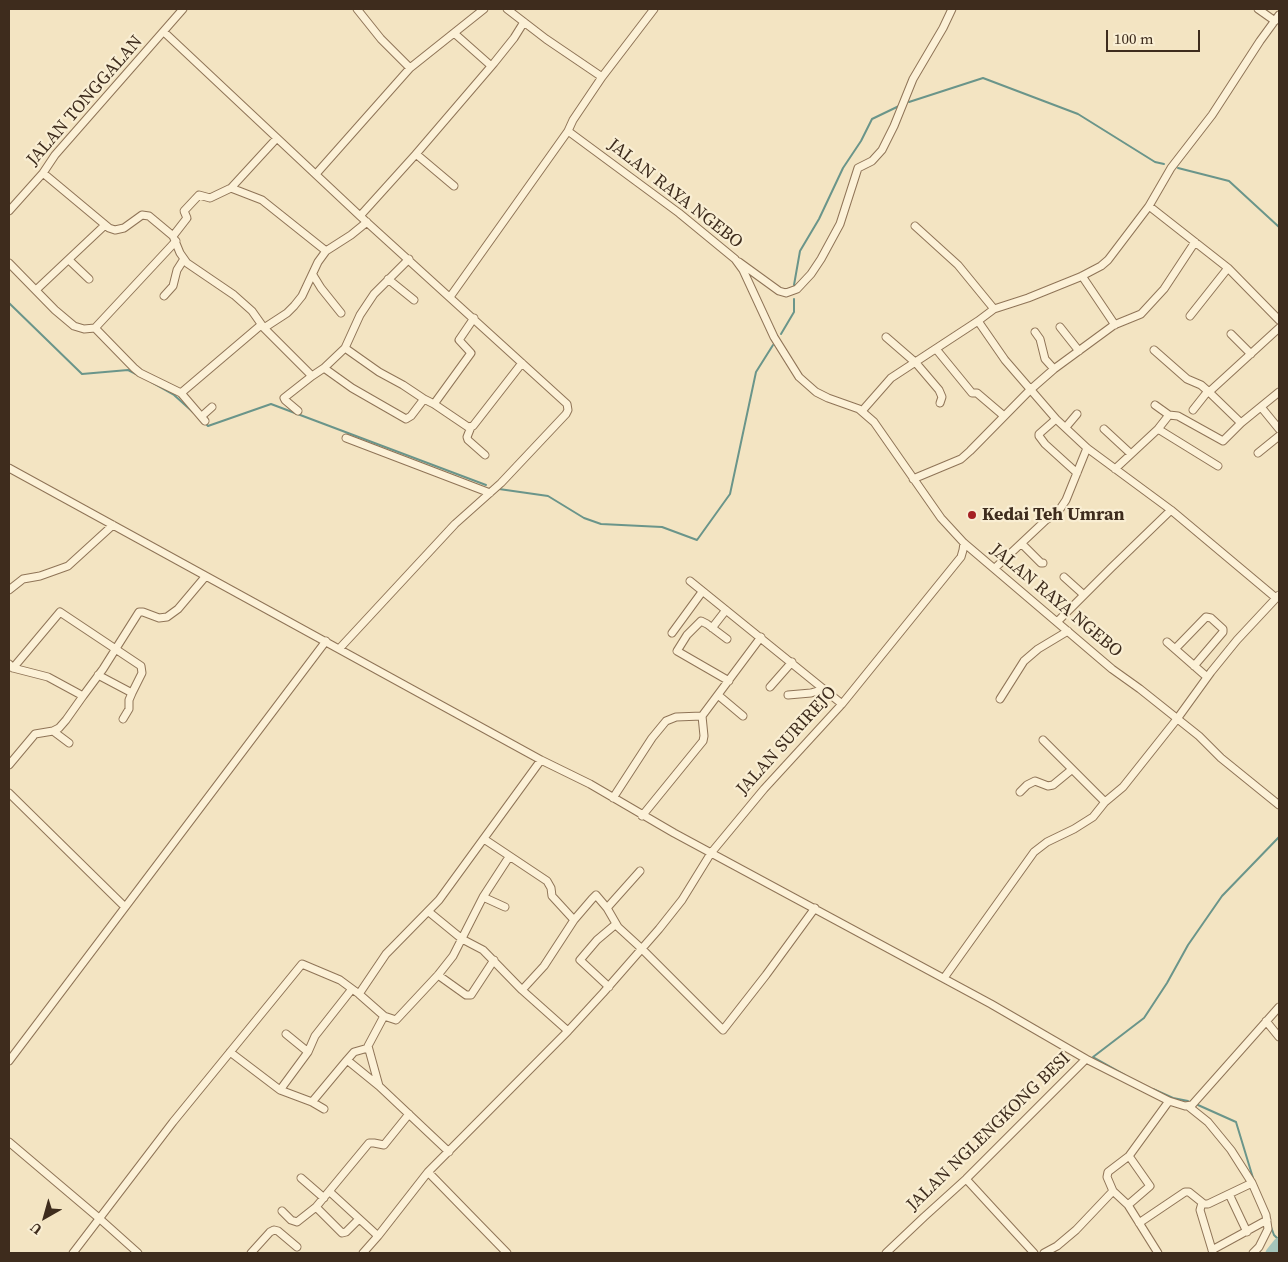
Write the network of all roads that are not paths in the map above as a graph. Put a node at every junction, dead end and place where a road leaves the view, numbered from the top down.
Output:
1 (183, 9) edge
2 (357, 9) edge
3 (484, 9) edge
4 (507, 9) edge
5 (654, 9) edge
6 (952, 9) edge
7 (1258, 9) edge
8 (476, 12) edge
9 (1277, 18) edge
10 (524, 22) junction
11 (164, 32) junction
12 (454, 33) junction
13 (489, 64) dead end
14 (410, 68) junction
15 (602, 77) junction
16 (568, 132) junction
17 (277, 138) junction
18 (416, 154) junction
19 (43, 173) junction
20 (316, 174) junction
21 (454, 186) dead end
22 (231, 188) junction
23 (1149, 206) junction
24 (9, 211) edge
25 (360, 216) junction
26 (367, 222) junction
27 (104, 226) junction
28 (915, 226) dead end
29 (175, 239) junction
30 (1194, 242) junction
31 (326, 251) junction
32 (184, 259) junction
33 (409, 259) junction
34 (735, 259) junction
35 (68, 260) junction
36 (9, 263) edge
37 (1228, 268) junction
38 (313, 275) junction
39 (1082, 276) junction
40 (89, 279) dead end
41 (388, 279) junction
42 (36, 290) junction
43 (164, 296) dead end
44 (450, 297) junction
45 (414, 300) dead end
46 (994, 308) junction
47 (341, 313) dead end
48 (1190, 316) dead end
49 (474, 318) junction
50 (1279, 320) edge
51 (978, 321) junction
52 (1116, 325) junction
53 (262, 326) junction
54 (1060, 327) dead end
55 (95, 328) junction
56 (1279, 328) edge
57 (1035, 332) dead end
58 (1231, 334) dead end
59 (886, 337) dead end
60 (345, 348) junction
61 (936, 349) junction
62 (1154, 350) dead end
63 (1079, 351) junction
64 (1251, 354) junction
65 (522, 363) junction
66 (916, 363) junction
67 (324, 368) junction
68 (1054, 370) junction
69 (312, 376) junction
70 (1030, 390) junction
71 (1209, 392) junction
72 (1279, 392) edge
73 (181, 393) junction
74 (424, 399) junction
75 (434, 404) junction
76 (940, 404) dead end
77 (1155, 405) dead end
78 (212, 407) dead end
79 (1261, 407) junction
80 (1193, 410) dead end
81 (298, 411) dead end
82 (862, 411) junction
83 (1077, 414) dead end
84 (1004, 416) junction
85 (1169, 416) junction
86 (1056, 419) junction
87 (1242, 423) junction
88 (471, 427) junction
89 (1066, 427) junction
90 (1104, 429) dead end
91 (1158, 429) junction
92 (1279, 429) edge
93 (1279, 436) edge
94 (346, 438) dead end
95 (1087, 448) junction
96 (1258, 453) dead end
97 (1131, 454) junction
98 (485, 455) dead end
99 (1218, 466) dead end
100 (9, 468) edge
101 (1115, 469) junction
102 (1077, 473) junction
103 (913, 479) junction
104 (490, 492) junction
105 (1171, 510) junction
106 (113, 525) junction
107 (964, 543) junction
108 (1022, 544) junction
109 (976, 552) junction
110 (960, 557) junction
111 (1043, 563) dead end
112 (995, 568) junction
113 (205, 576) junction
114 (1064, 577) dead end
115 (690, 581) dead end
116 (9, 590) edge
117 (702, 592) junction
118 (1084, 595) junction
119 (1278, 596) edge
120 (726, 610) junction
121 (1057, 622) junction
122 (712, 628) junction
123 (1068, 631) junction
124 (672, 633) dead end
125 (761, 637) junction
126 (726, 639) dead end
127 (326, 641) junction
128 (1167, 642) dead end
129 (116, 649) junction
130 (339, 649) junction
131 (1175, 649) junction
132 (792, 662) junction
133 (11, 666) edge
134 (1194, 666) junction
135 (98, 675) junction
136 (1206, 677) junction
137 (729, 681) junction
138 (770, 687) dead end
139 (824, 689) junction
140 (132, 693) junction
141 (718, 695) junction
142 (788, 695) dead end
143 (83, 696) junction
144 (1000, 699) dead end
145 (842, 704) junction
146 (702, 716) junction
147 (743, 716) dead end
148 (123, 719) dead end
149 (1177, 719) junction
150 (52, 731) junction
151 (1043, 740) dead end
152 (69, 743) dead end
153 (541, 760) junction
154 (9, 765) edge
155 (1073, 770) junction
156 (1020, 792) dead end
157 (9, 793) edge
158 (613, 798) junction
159 (1106, 802) junction
160 (1279, 805) edge
161 (642, 816) junction
162 (484, 839) junction
163 (711, 852) junction
164 (509, 857) junction
165 (640, 871) dead end
166 (483, 897) junction
167 (125, 907) junction
168 (505, 907) dead end
169 (607, 908) junction
170 (814, 908) junction
171 (429, 912) junction
172 (574, 920) junction
173 (616, 924) junction
174 (462, 939) junction
175 (642, 949) junction
176 (494, 960) junction
177 (438, 976) junction
178 (944, 978) junction
179 (609, 987) junction
180 (352, 989) junction
181 (522, 990) junction
182 (359, 994) junction
183 (1279, 1007) edge
184 (384, 1016) junction
185 (1266, 1022) junction
186 (568, 1031) junction
187 (286, 1034) dead end
188 (1279, 1037) edge
189 (368, 1048) junction
190 (230, 1052) junction
191 (308, 1052) junction
192 (1086, 1059) junction
193 (347, 1060) junction
194 (9, 1061) edge
195 (379, 1086) junction
196 (280, 1090) junction
197 (1169, 1101) junction
198 (312, 1102) junction
199 (1188, 1106) junction
200 (324, 1109) dead end
201 (409, 1114) junction
202 (9, 1142) edge
203 (449, 1152) junction
204 (1128, 1156) junction
205 (428, 1172) junction
206 (301, 1178) dead end
207 (966, 1180) junction
208 (1252, 1183) junction
209 (1113, 1191) junction
210 (330, 1192) junction
211 (1229, 1194) junction
212 (324, 1198) junction
213 (1202, 1203) junction
214 (1128, 1205) junction
215 (316, 1207) junction
216 (282, 1211) dead end
217 (100, 1219) junction
218 (359, 1219) junction
219 (1266, 1220) junction
220 (1139, 1223) junction
221 (1247, 1232) junction
222 (378, 1236) junction
223 (297, 1247) dead end
224 (1213, 1251) edge
225 (73, 1253) edge
226 (138, 1253) edge
227 (250, 1253) edge
228 (363, 1253) edge
229 (507, 1253) edge
230 (886, 1253) edge
231 (1034, 1253) edge
232 (1044, 1253) edge
233 (1158, 1253) edge
234 (1253, 1253) edge

1 - 11 street, JALAN TONGGALAN
2 - 14 street
3 - 8 street
4 - 10 street
5 - 15 street
6 - 34 street
7 - 9 street
8 - 12 street
9 - 23 street
10 - 15 street
10 - 18 street
11 - 17 street
11 - 19 street, JALAN TONGGALAN
12 - 13 street
12 - 14 street
14 - 20 street
15 - 16 street
16 - 34 street, JALAN RAYA NGEBO
16 - 44 street
17 - 20 street
17 - 22 street
18 - 21 street
18 - 25 street
19 - 24 street, JALAN TONGGALAN
19 - 27 street
20 - 25 street
22 - 29 street
22 - 31 street
23 - 30 street
23 - 39 street
25 - 26 street
26 - 31 street
26 - 33 street
27 - 29 street
27 - 35 street
28 - 46 street
29 - 32 street
29 - 55 street
30 - 37 street
30 - 52 street
31 - 38 street
32 - 43 street
32 - 53 street
33 - 41 street
33 - 44 street
34 - 82 street, JALAN RAYA NGEBO
35 - 40 street
35 - 42 street
36 - 42 street
37 - 48 street
37 - 50 street
38 - 47 street
38 - 53 street
39 - 46 street
39 - 52 street
41 - 45 street
41 - 60 street
42 - 55 street
44 - 49 street
46 - 51 street
49 - 65 street
49 - 75 street
51 - 61 street
51 - 70 street
52 - 63 street
53 - 69 street
53 - 73 street
54 - 63 street
55 - 73 street
56 - 64 street
57 - 68 street
58 - 64 street
59 - 66 street
60 - 67 street
60 - 74 street
61 - 66 street
61 - 84 street
62 - 71 street
63 - 68 street
64 - 71 street
65 - 88 street
65 - 104 street
66 - 76 street
66 - 82 street
67 - 69 street
67 - 74 street
68 - 70 street
69 - 81 street
70 - 84 street
70 - 86 street
71 - 80 street
71 - 87 street
72 - 79 street
73 - 78 street
74 - 75 street
75 - 88 street
77 - 85 street
79 - 87 street
79 - 92 street
82 - 103 street, JALAN RAYA NGEBO
83 - 89 street
84 - 103 street
85 - 87 street
85 - 91 street
86 - 89 street
86 - 102 street
88 - 98 street
89 - 95 street
90 - 97 street
91 - 97 street
91 - 99 street
93 - 96 street
94 - 104 street
95 - 101 street
95 - 102 street
97 - 101 street
100 - 106 street
101 - 105 street
102 - 108 street
103 - 107 street, JALAN RAYA NGEBO
104 - 130 street
105 - 118 street
105 - 119 street
106 - 113 street
106 - 116 street
107 - 109 street, JALAN RAYA NGEBO
107 - 110 street, JALAN SURIREJO
108 - 111 street
108 - 112 street
109 - 110 street
109 - 112 street, JALAN RAYA NGEBO
110 - 145 street, JALAN SURIREJO
112 - 121 street, JALAN RAYA NGEBO
113 - 127 street
113 - 129 street
114 - 118 street
115 - 117 street
117 - 120 street
117 - 124 street
118 - 121 street
119 - 136 street
120 - 122 street
120 - 125 street
121 - 123 street, JALAN RAYA NGEBO
122 - 126 street
122 - 137 street
123 - 144 street
123 - 149 street, JALAN RAYA NGEBO
125 - 132 street
125 - 137 street
127 - 130 street
127 - 167 street
128 - 131 street
129 - 133 street
129 - 135 street
129 - 140 street
130 - 153 street
131 - 134 street
131 - 134 street
132 - 138 street
132 - 139 street
133 - 143 street
134 - 136 street
135 - 140 street
135 - 143 street
136 - 149 street
137 - 141 street
139 - 142 street
139 - 145 street
140 - 148 street
141 - 146 street
141 - 147 street
143 - 150 street
145 - 163 street, JALAN SURIREJO
146 - 158 street
146 - 161 street
149 - 159 street
149 - 160 street, JALAN RAYA NGEBO
150 - 152 street
150 - 154 street
151 - 155 street
153 - 158 street
153 - 162 street
155 - 156 street
155 - 159 street
157 - 167 street
158 - 161 street
159 - 178 street
161 - 163 street
162 - 164 street
162 - 171 street
163 - 170 street
163 - 175 street, JALAN SURIREJO
164 - 166 street
164 - 172 street
165 - 169 street
166 - 168 street
166 - 174 street
167 - 194 street
169 - 172 street
169 - 173 street
170 - 175 street
170 - 178 street
171 - 174 street
171 - 182 street
172 - 181 street
173 - 175 street
173 - 179 street
174 - 176 street
174 - 177 street
175 - 179 street, JALAN SURIREJO
176 - 177 street
176 - 181 street
177 - 184 street
178 - 192 street
179 - 186 street, JALAN SURIREJO
180 - 182 street
180 - 190 street
180 - 191 street
181 - 186 street
182 - 184 street
183 - 185 street
184 - 189 street
185 - 188 street
185 - 199 street
186 - 203 street, JALAN SURIREJO
187 - 191 street
189 - 193 street
189 - 195 street
190 - 196 street
190 - 217 street
191 - 196 street
192 - 197 street, JALAN NGLENGKONG BESI
192 - 207 street, JALAN NGLENGKONG BESI
193 - 195 street
193 - 198 street
195 - 201 street
196 - 198 street
197 - 199 street, JALAN NGLENGKONG BESI
197 - 204 street
198 - 200 street
199 - 208 street
201 - 203 street
201 - 210 street
202 - 217 street
203 - 205 street, JALAN SURIREJO
204 - 209 street
204 - 214 street
205 - 222 street, JALAN SURIREJO
205 - 229 street
206 - 212 street
207 - 230 street, JALAN NGLENGKONG BESI
207 - 231 street
208 - 211 street
208 - 219 street
209 - 214 street
209 - 232 street
210 - 212 street
210 - 218 street
211 - 213 street
211 - 221 street
212 - 215 street
213 - 220 street
213 - 224 street
214 - 220 street
215 - 216 street
215 - 218 street
217 - 225 street
217 - 226 street
218 - 222 street
219 - 221 street
219 - 234 street
220 - 233 street
221 - 224 street
222 - 228 street, JALAN SURIREJO
223 - 227 street

